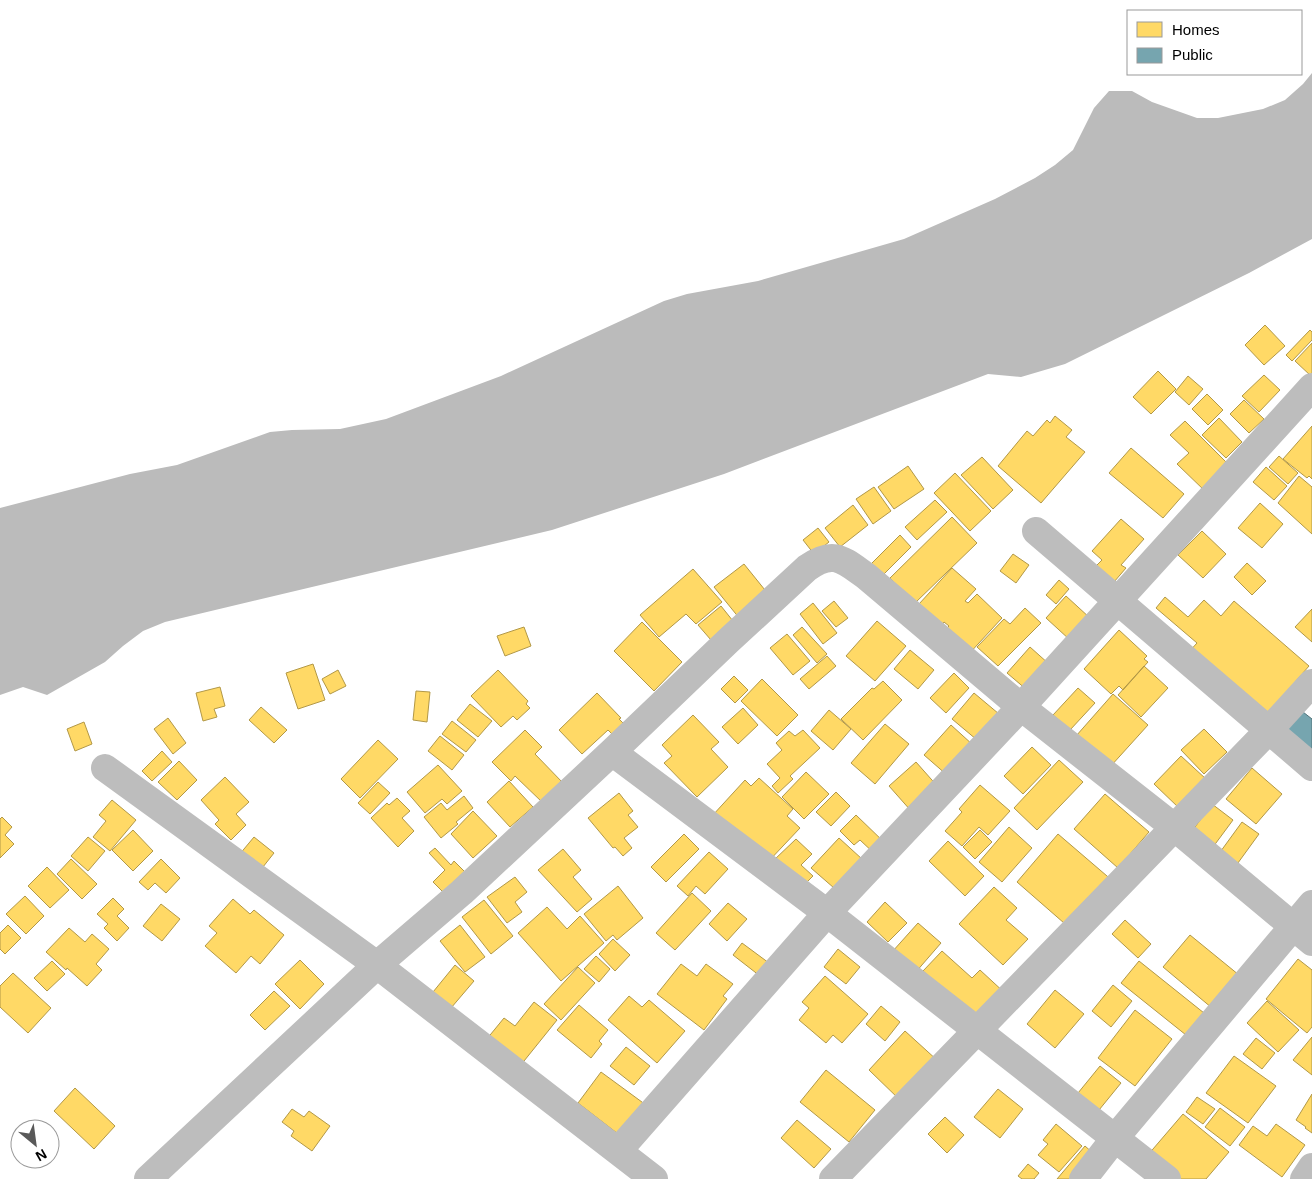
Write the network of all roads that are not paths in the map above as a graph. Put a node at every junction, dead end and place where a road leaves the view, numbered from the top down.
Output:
1 (1312, 387) edge
2 (1036, 531) dead end
3 (1116, 601) junction
4 (1312, 683) edge
5 (1021, 708) junction
6 (1269, 730) junction
7 (612, 752) junction
8 (106, 768) dead end
9 (1312, 768) edge
10 (1174, 827) junction
11 (1312, 904) edge
12 (827, 913) junction
13 (1302, 935) edge
14 (377, 965) junction
15 (977, 1030) junction
16 (1114, 1138) junction
17 (618, 1151) junction
18 (1312, 1167) edge
19 (148, 1179) edge
20 (654, 1179) edge
21 (833, 1179) edge
22 (1083, 1179) edge
23 (1167, 1179) edge
24 (1304, 1179) edge

1 - 3 street
2 - 3 street
3 - 5 street
3 - 6 street
4 - 6 street
5 - 7 street
5 - 10 street
5 - 12 street
6 - 9 street
6 - 10 street
7 - 12 street
7 - 14 street
8 - 14 street
10 - 13 street
10 - 15 street
11 - 13 street
12 - 15 street
12 - 17 street
13 - 16 street
14 - 17 street
14 - 19 street
15 - 16 street
15 - 21 street
16 - 22 street
16 - 23 street
17 - 20 street
18 - 24 street

